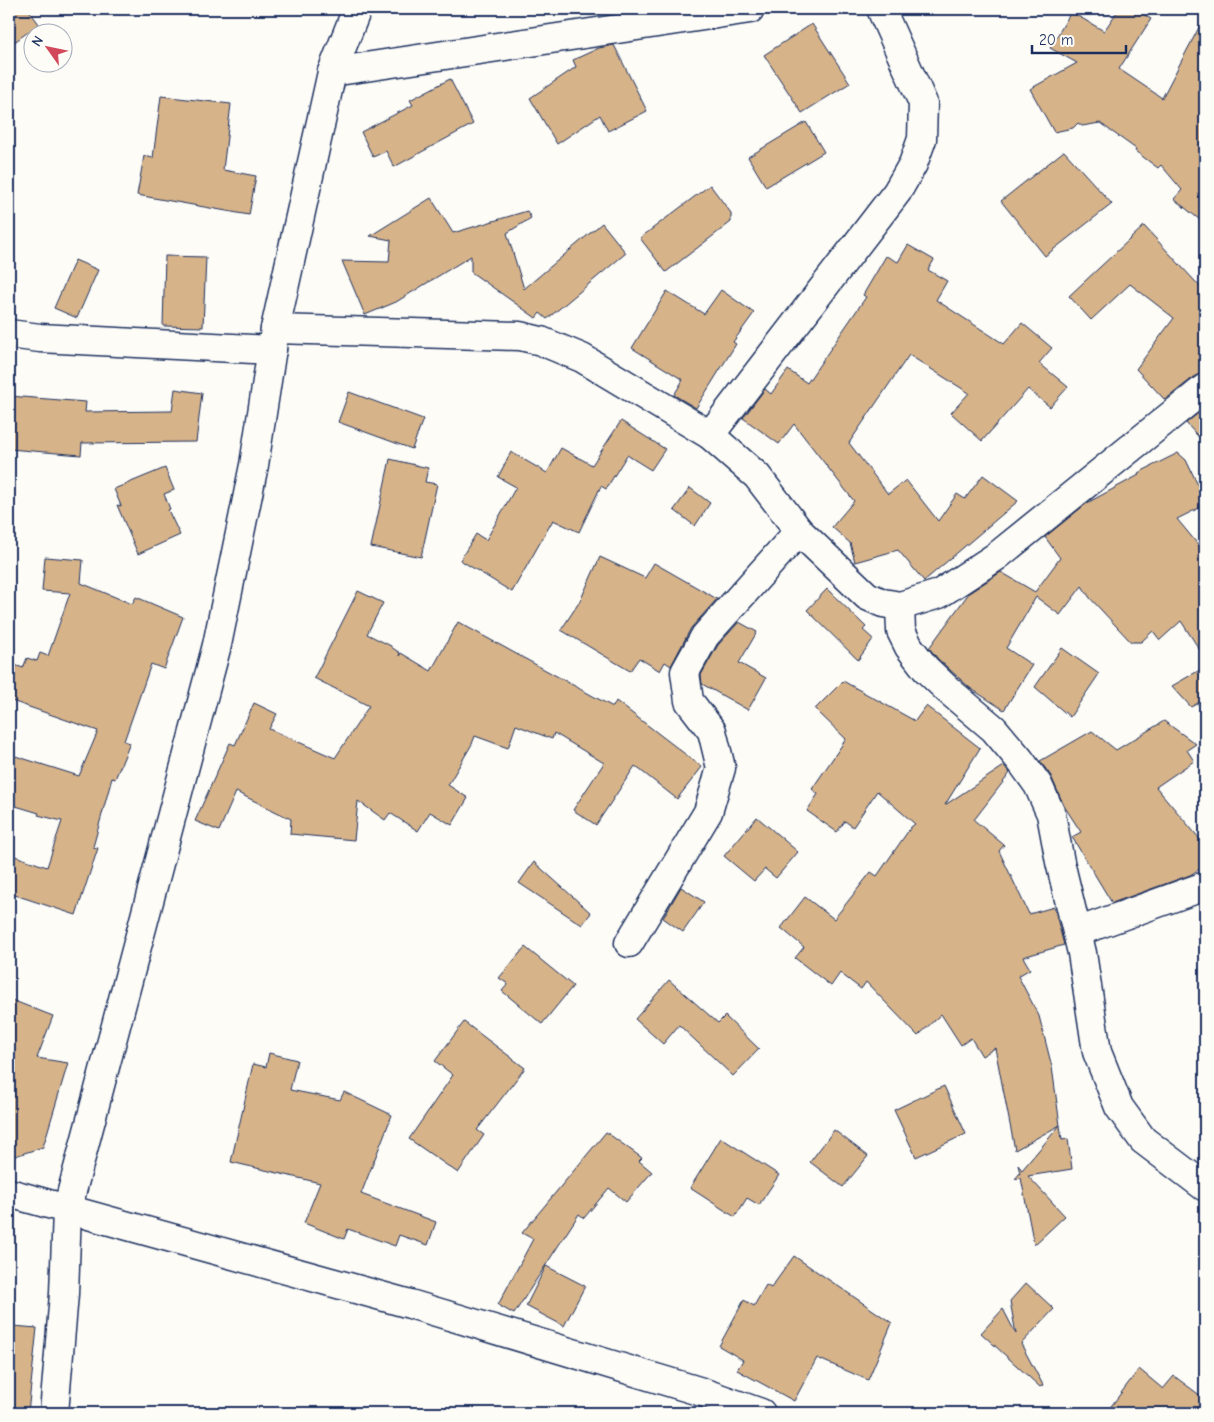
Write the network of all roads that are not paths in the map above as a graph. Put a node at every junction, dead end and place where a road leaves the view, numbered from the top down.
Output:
1 (357, 9) edge
2 (750, 9) edge
3 (881, 9) edge
4 (332, 72) junction
5 (9, 334) edge
6 (274, 339) junction
7 (1205, 388) edge
8 (710, 435) junction
9 (799, 531) junction
10 (900, 606) junction
11 (1205, 886) edge
12 (1077, 932) junction
13 (629, 943) dead end
14 (1205, 1187) edge
15 (9, 1192) edge
16 (67, 1210) junction
17 (54, 1413) edge
18 (761, 1413) edge

1 - 4 street
2 - 4 street
3 - 8 street
4 - 6 street
5 - 6 street
6 - 8 street
6 - 16 street
7 - 10 street
8 - 9 street
9 - 10 street
9 - 13 street
10 - 12 street
11 - 12 street
12 - 14 street
15 - 16 street
16 - 17 street
16 - 18 street

